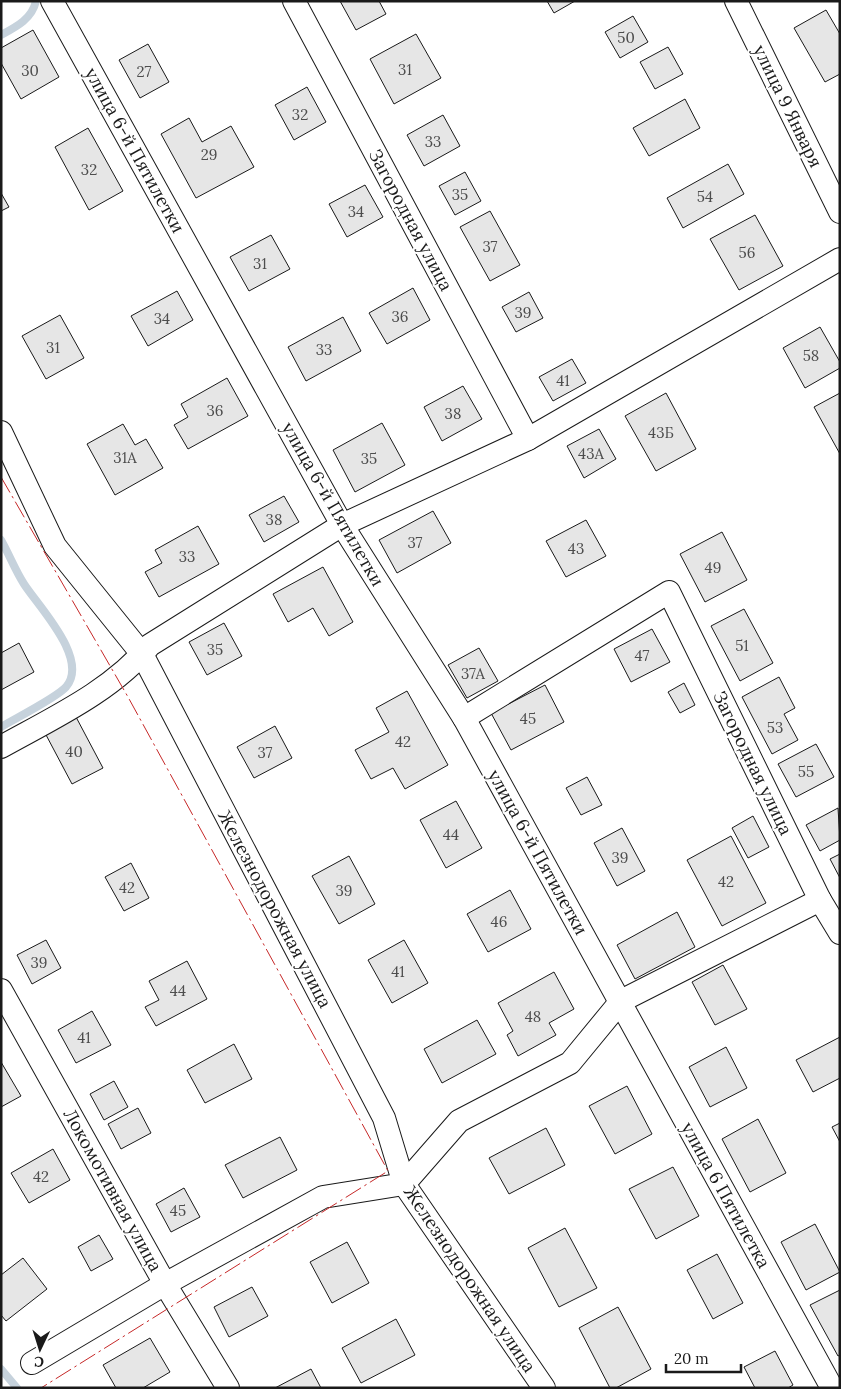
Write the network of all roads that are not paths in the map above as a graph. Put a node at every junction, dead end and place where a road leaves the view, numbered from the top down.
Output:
1 (52, 1) edge
2 (294, 1) edge
3 (736, 1) edge
4 (840, 212) edge
5 (840, 259) edge
6 (1, 432) edge
7 (528, 439) junction
8 (342, 526) junction
9 (142, 654) junction
10 (464, 718) junction
11 (1, 747) edge
12 (820, 900) junction
13 (840, 933) edge
14 (1, 990) edge
15 (621, 1001) junction
16 (404, 1184) junction
17 (165, 1284) junction
18 (32, 1363) dead end
19 (228, 1388) edge
20 (544, 1388) edge
21 (832, 1388) edge

1 - 8 street, улица 6-й Пятилетки
2 - 7 street, Загородная улица
3 - 4 street, улица 9 Января
5 - 7 street
6 - 9 street, Железнодорожная улица
7 - 8 street
8 - 9 street
8 - 10 street, улица 6-й Пятилетки
9 - 11 street
9 - 16 street, Железнодорожная улица
10 - 12 street, Загородная улица
10 - 15 street, улица 6-й Пятилетки
12 - 13 street, Загородная улица
12 - 15 street
14 - 17 street, Локомотивная улица
15 - 16 street
15 - 21 street, улица 6 Пятилетка
16 - 17 street
16 - 20 street, Железнодорожная улица
17 - 18 street
17 - 19 street, Локомотивная улица

